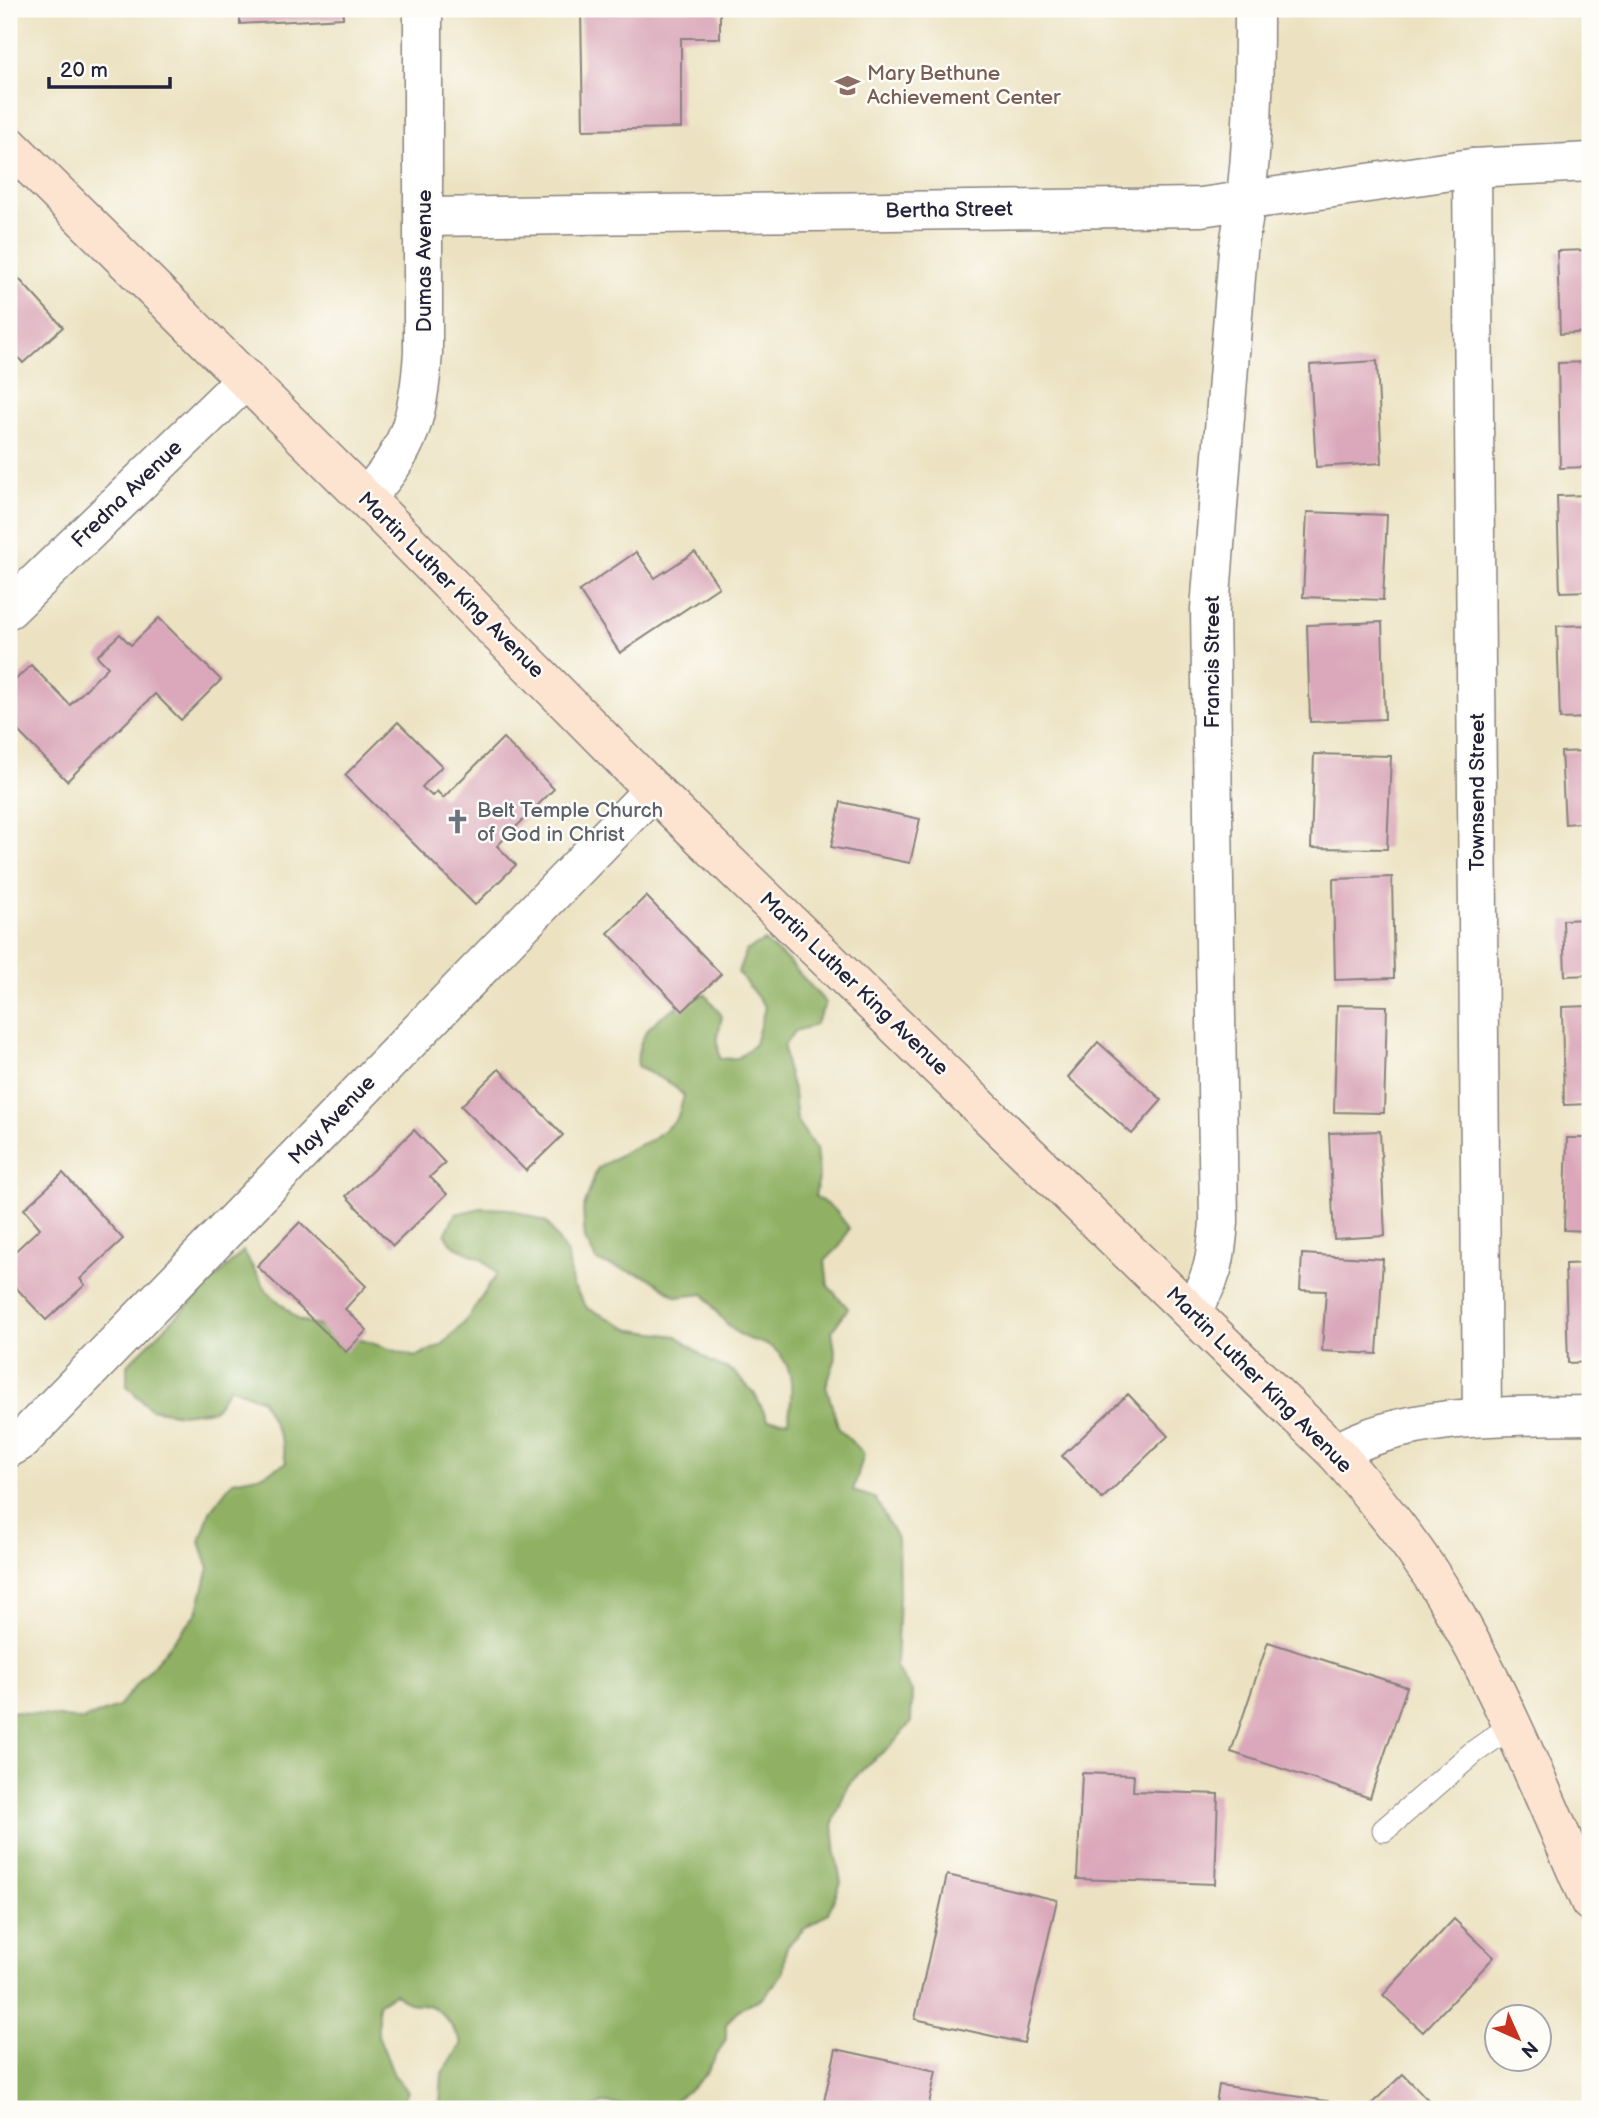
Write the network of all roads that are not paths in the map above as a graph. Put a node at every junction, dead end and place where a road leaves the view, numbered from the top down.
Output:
1 (423, 9) edge
2 (1254, 9) edge
3 (9, 145) edge
4 (1590, 162) edge
5 (1472, 168) junction
6 (1248, 200) junction
7 (424, 217) junction
8 (246, 379) junction
9 (365, 498) junction
10 (9, 609) edge
11 (653, 790) junction
12 (1190, 1311) junction
13 (1590, 1415) edge
14 (1482, 1417) junction
15 (9, 1448) edge
16 (1336, 1454) junction
17 (1511, 1726) junction
18 (1384, 1830) dead end
19 (1590, 1902) edge

1 - 7 street, Dumas Avenue
2 - 6 street, Francis Street
3 - 8 street, Martin Luther King Avenue
4 - 5 street, Bertha Street
5 - 6 street, Bertha Street
5 - 14 street, Townsend Street
6 - 7 street, Bertha Street
6 - 12 street, Francis Street
7 - 9 street, Dumas Avenue
8 - 9 street, Martin Luther King Avenue
8 - 10 street, Fredna Avenue
9 - 11 street, Martin Luther King Avenue
11 - 12 street, Martin Luther King Avenue
11 - 15 street, May Avenue
12 - 16 street, Martin Luther King Avenue
13 - 14 street
14 - 16 street
16 - 17 street, Martin Luther King Avenue
17 - 18 lane
17 - 19 street, Martin Luther King Avenue

